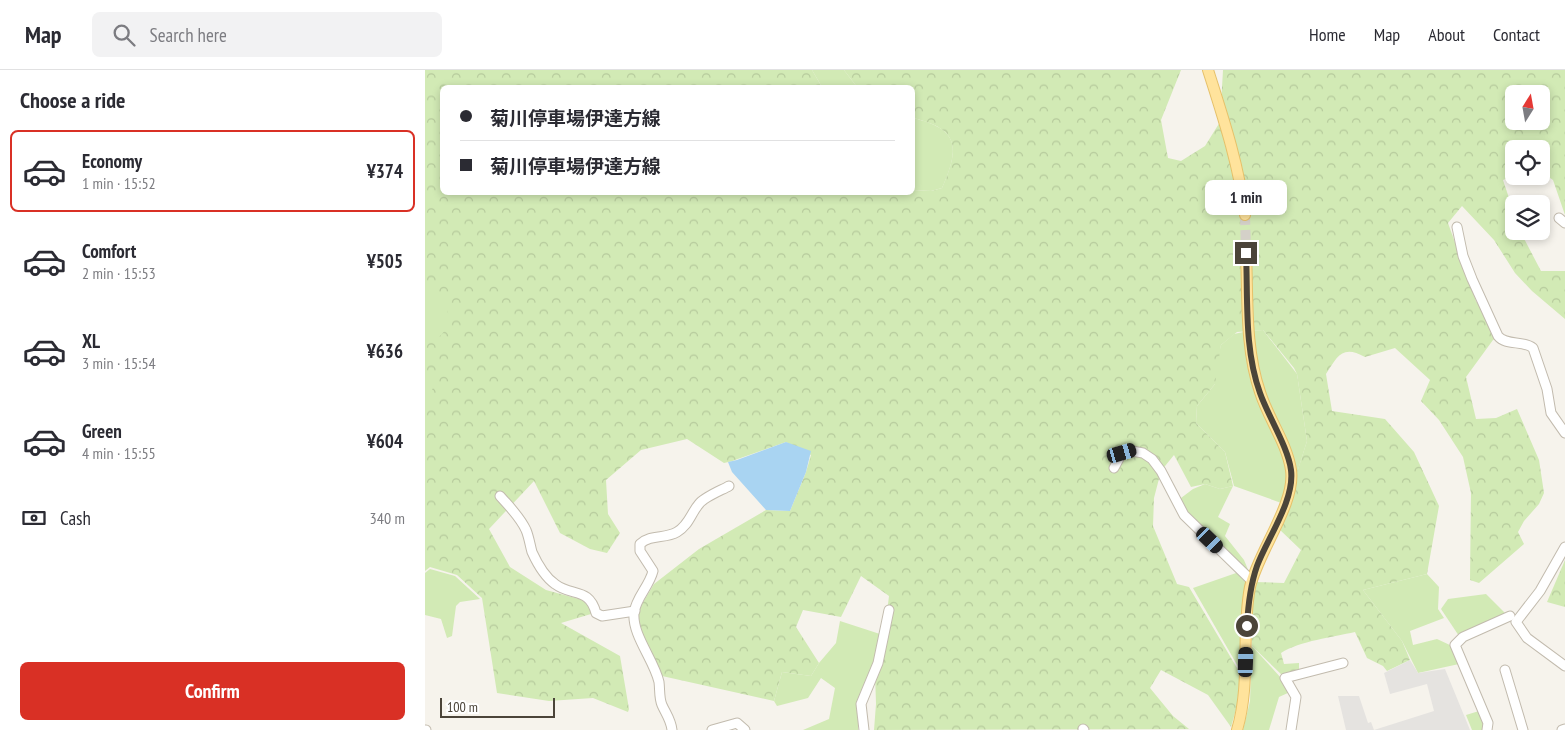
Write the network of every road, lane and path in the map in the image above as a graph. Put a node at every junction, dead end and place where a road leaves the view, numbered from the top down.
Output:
1 (1208, 70) edge
2 (1245, 215) tunnel mouth
3 (1457, 227) dead end
4 (1246, 253) tunnel mouth
5 (1565, 433) edge
6 (1114, 468) dead end
7 (729, 486) dead end
8 (500, 496) dead end
9 (1565, 547) edge
10 (1252, 581) junction
11 (889, 610) dead end
12 (635, 612) junction
13 (1511, 616) dead end
14 (1343, 662) dead end
15 (1565, 666) edge
16 (1505, 670) dead end
17 (672, 730) edge
18 (712, 730) edge
19 (745, 730) edge
20 (864, 730) edge
21 (1237, 730) edge
22 (1291, 730) edge
23 (1487, 730) edge
24 (1523, 730) edge

1 - 2 main road
3 - 5 street
4 - 10 main road
6 - 10 street
7 - 12 street
8 - 12 street
9 - 15 street
10 - 21 main road
11 - 20 street
12 - 17 street
13 - 23 street
14 - 22 street
16 - 24 street
18 - 19 street

